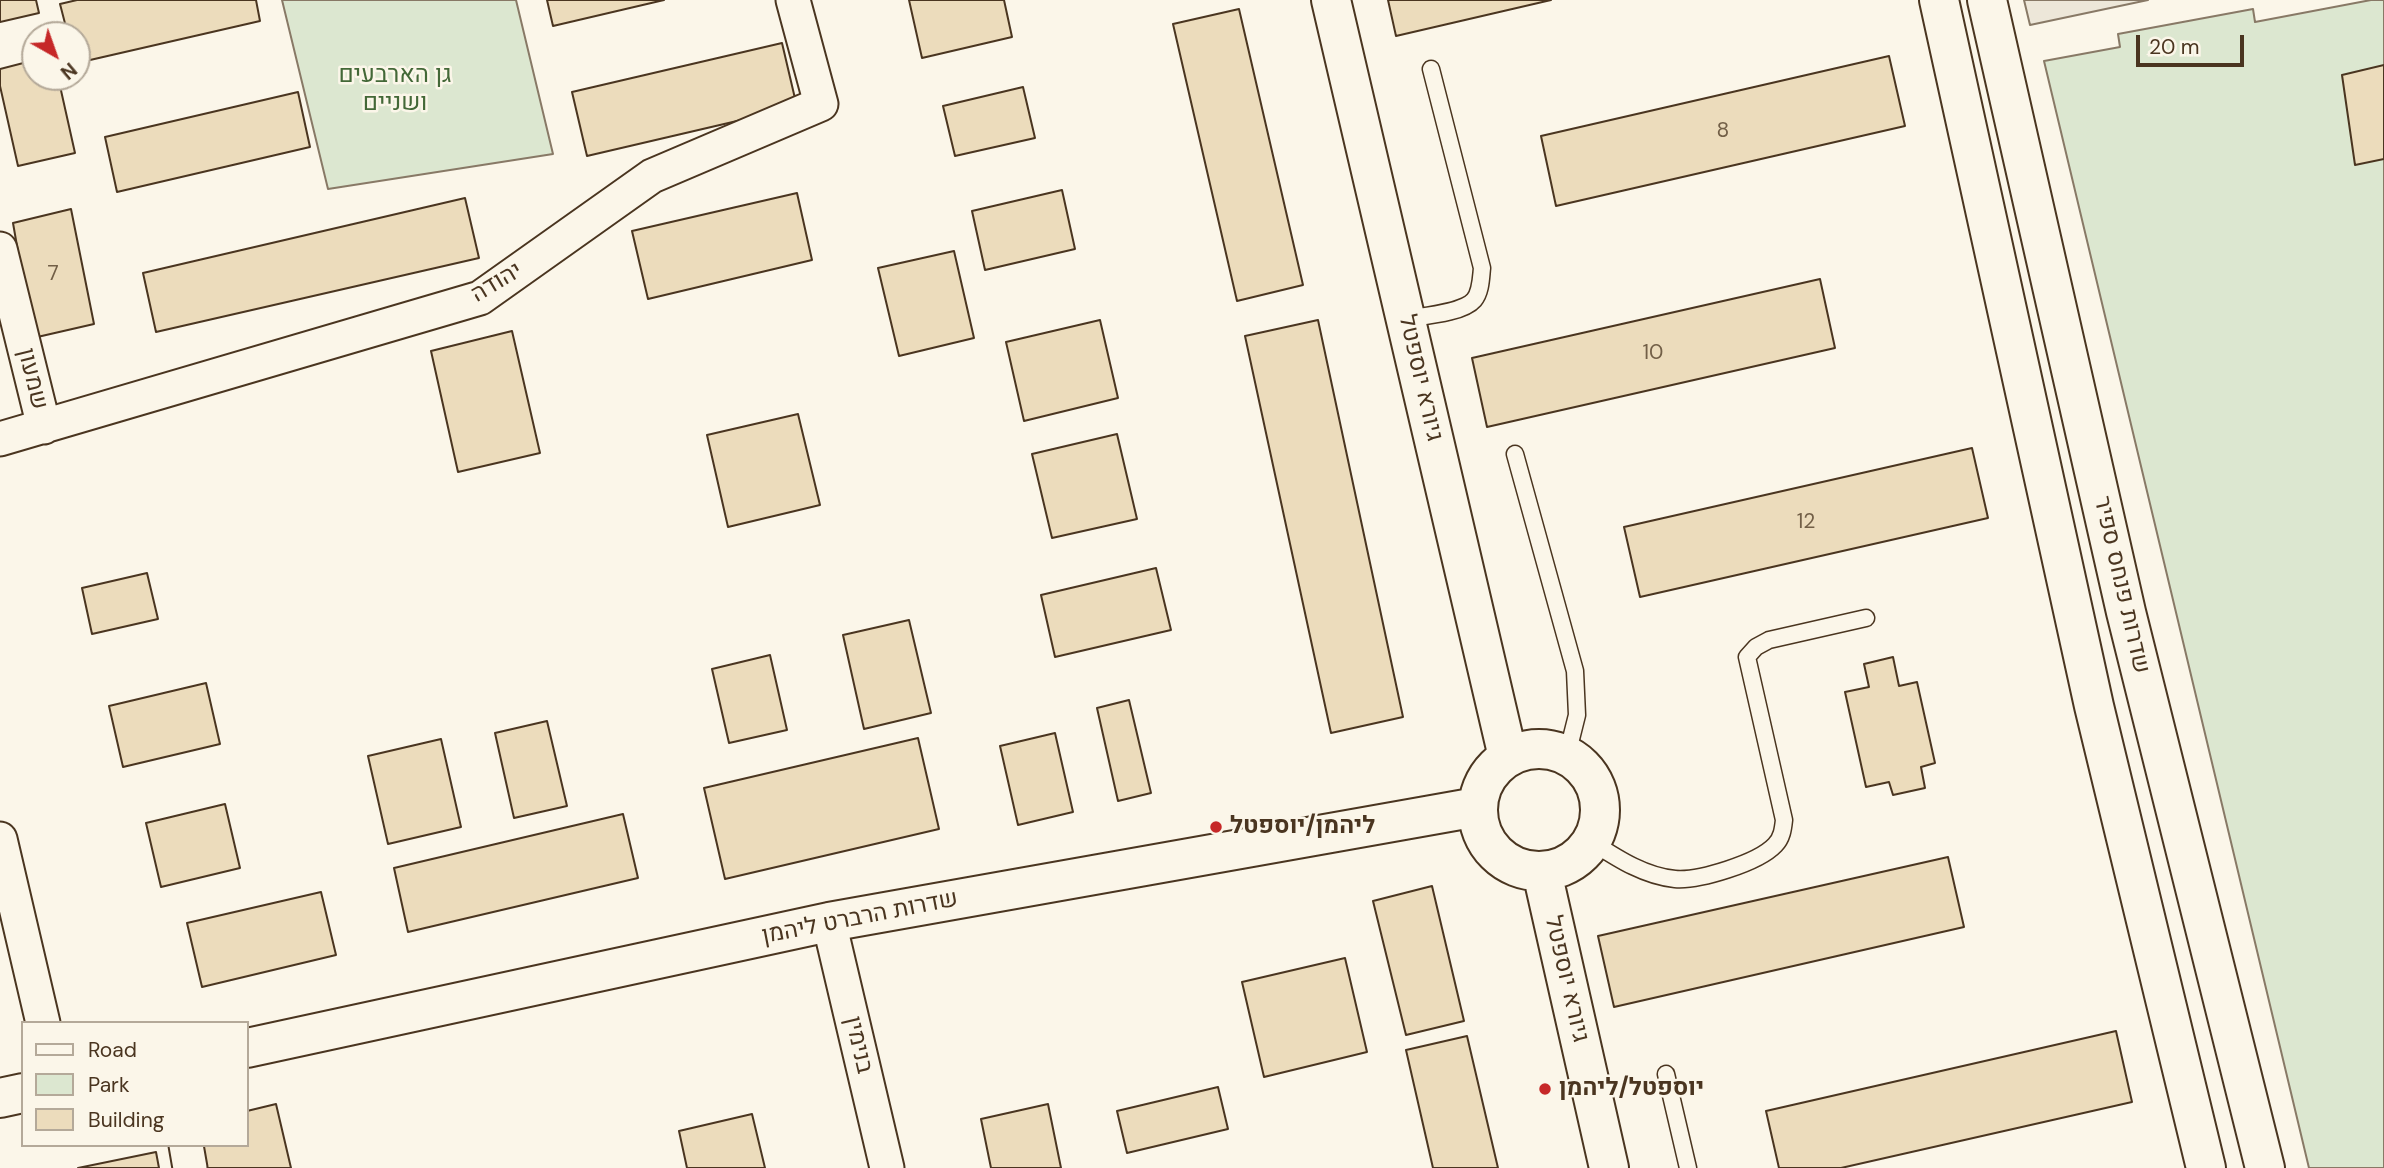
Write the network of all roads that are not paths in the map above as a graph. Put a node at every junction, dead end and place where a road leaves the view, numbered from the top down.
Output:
1 (793, 0) edge
2 (1332, 0) edge
3 (1939, 0) edge
4 (1987, 0) edge
5 (1431, 69) dead end
6 (0, 249) edge
7 (1406, 319) junction
8 (44, 427) junction
9 (0, 439) edge
10 (1516, 454) dead end
11 (1866, 618) dead end
12 (1567, 755) junction
13 (1508, 757) junction
14 (1477, 807) junction
15 (0, 839) edge
16 (1592, 842) junction
17 (1542, 872) junction
18 (829, 922) junction
19 (43, 1021) edge
20 (248, 1048) edge
21 (1666, 1074) dead end
22 (21, 1093) edge
23 (0, 1098) edge
24 (186, 1147) edge
25 (190, 1168) edge
26 (887, 1168) edge
27 (1609, 1168) edge
28 (1688, 1168) edge
29 (2206, 1168) edge
30 (2265, 1168) edge

1 - 8 street, יהודה
2 - 7 street, גיורא יוספטל
3 - 29 street
4 - 30 street, שדרות פנחס ספיר
5 - 7 lane
6 - 8 street, שמעון
7 - 13 street, גיורא יוספטל
8 - 9 street, יהודה
10 - 12 lane
11 - 16 lane
12 - 13 street
12 - 16 street
13 - 14 street
14 - 17 street
14 - 18 street, שדרות הרברט ליהמן
15 - 19 street
16 - 17 street
17 - 27 street, גיורא יוספטל
18 - 20 street, שדרות הרברט ליהמן
18 - 26 street, בנימין
21 - 28 lane
22 - 23 street
24 - 25 street

